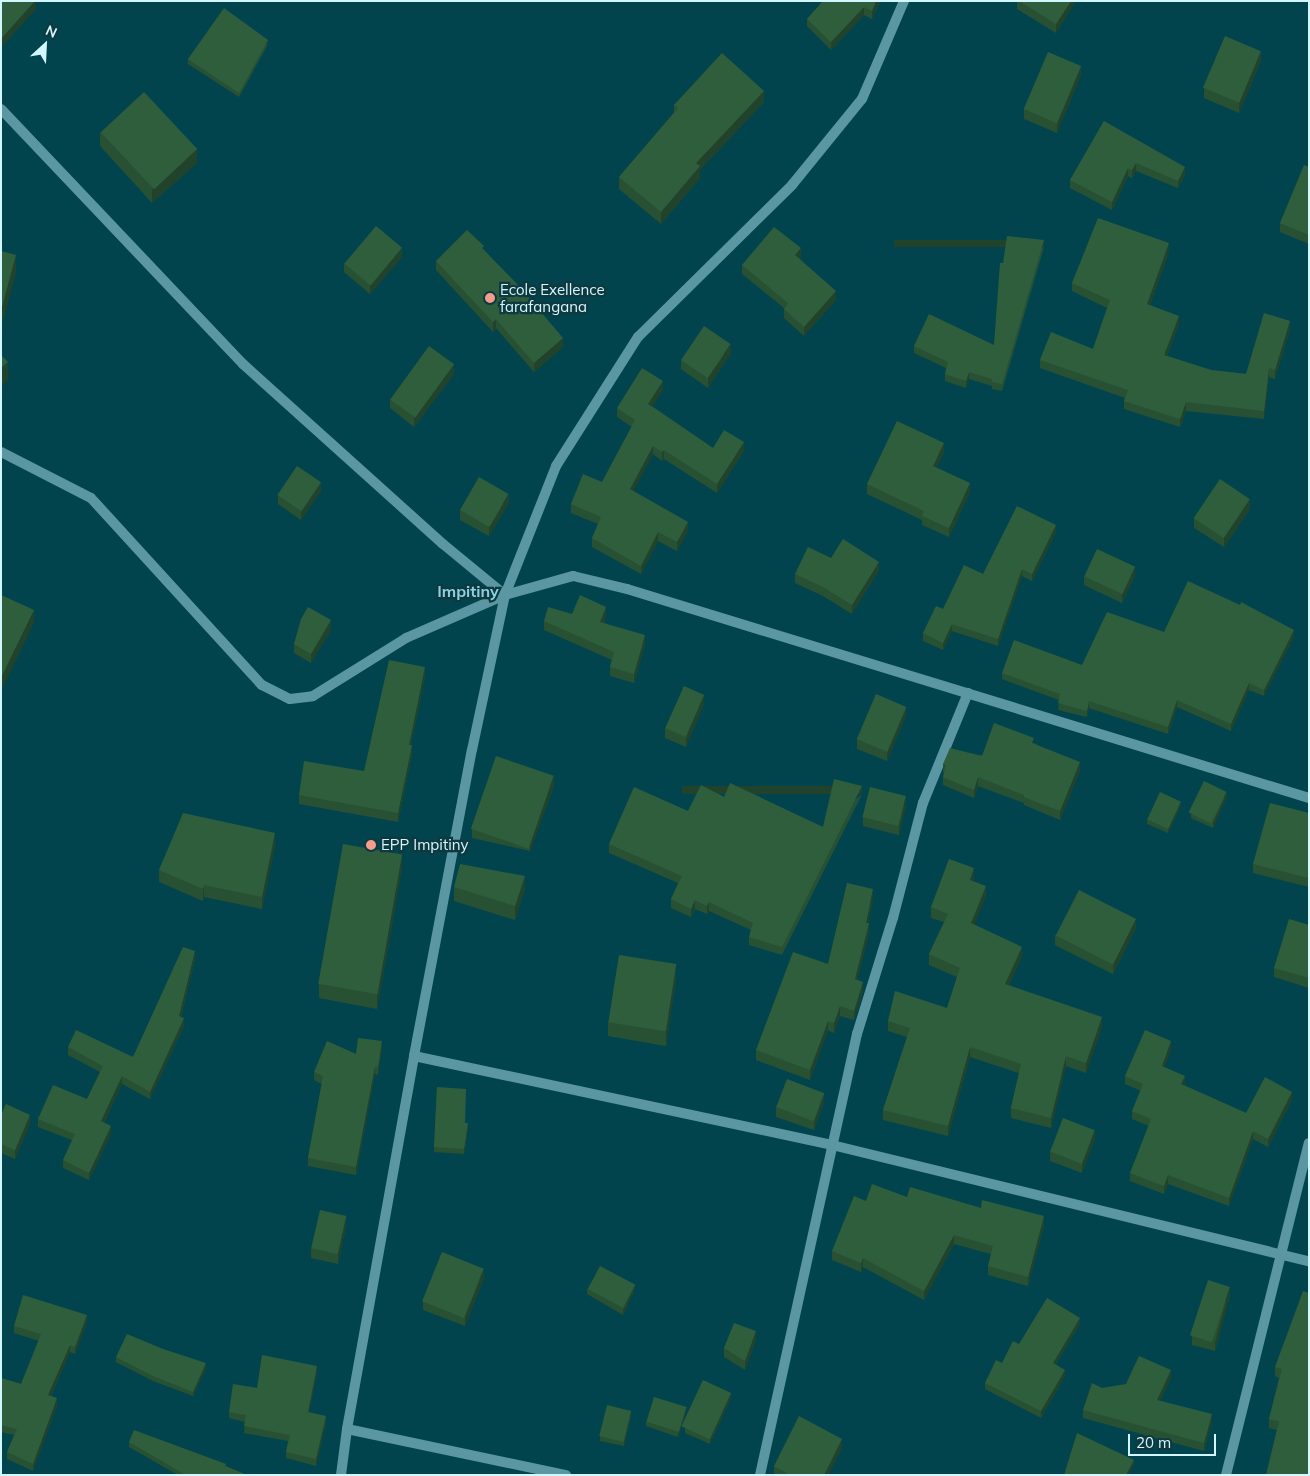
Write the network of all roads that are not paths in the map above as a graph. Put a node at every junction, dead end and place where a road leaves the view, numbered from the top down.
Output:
1 (904, 1) edge
2 (1, 109) edge
3 (1, 452) edge
4 (506, 595) junction
5 (968, 692) junction
6 (1309, 798) edge
7 (414, 1056) junction
8 (1309, 1143) edge
9 (832, 1145) junction
10 (1281, 1254) junction
11 (1309, 1261) edge
12 (347, 1429) junction
13 (341, 1475) edge
14 (566, 1475) edge
15 (760, 1475) edge
16 (1226, 1475) edge

1 - 4 street
2 - 4 street
3 - 4 street
4 - 5 street
4 - 7 street
5 - 6 street
5 - 9 street
7 - 9 street
7 - 12 street
8 - 10 street
9 - 10 street
9 - 15 street
10 - 11 street
10 - 16 street
12 - 13 street
12 - 14 street

